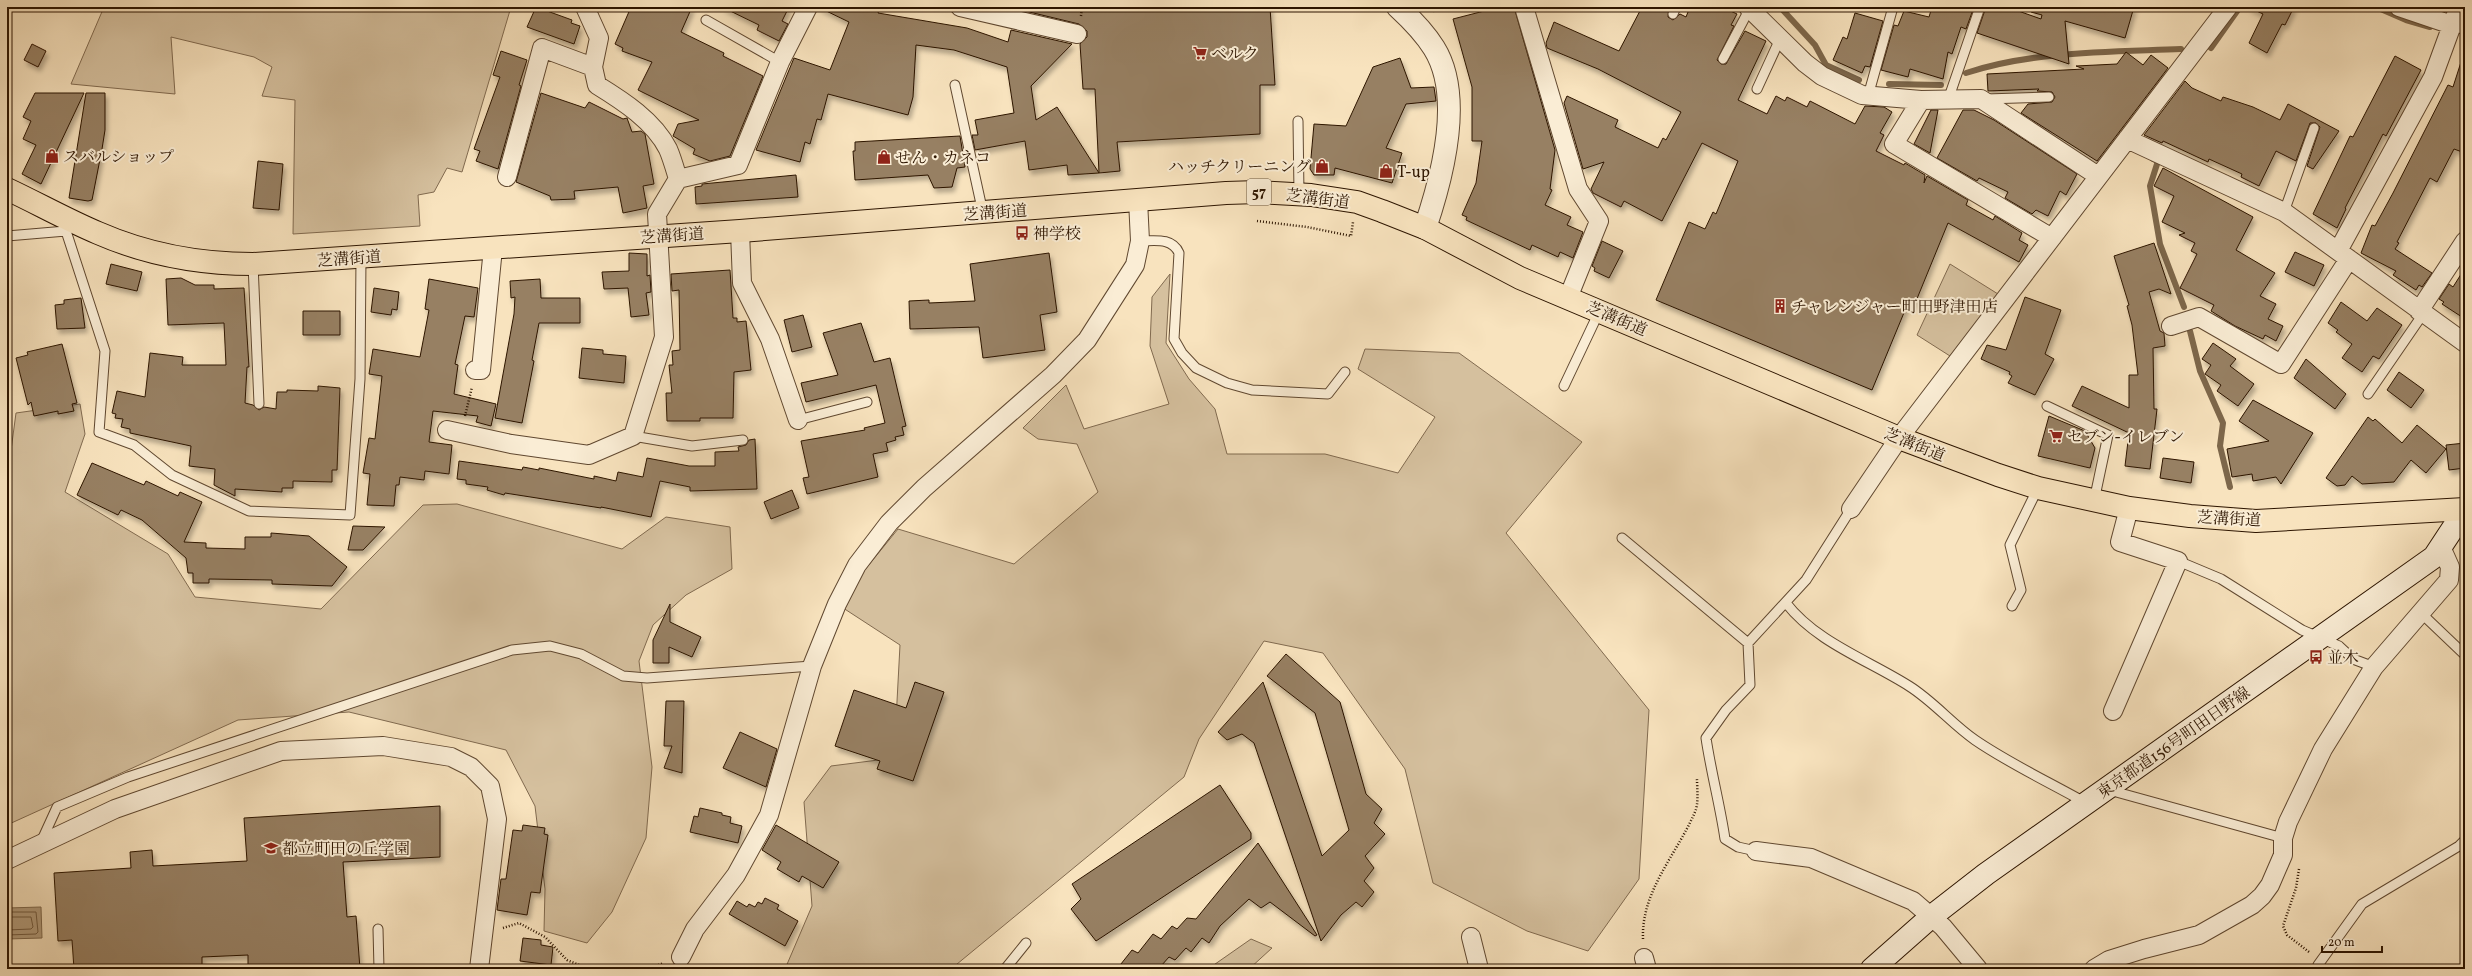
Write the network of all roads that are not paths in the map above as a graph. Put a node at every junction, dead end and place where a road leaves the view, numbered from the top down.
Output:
1 (808, 7) edge
2 (960, 7) edge
3 (1398, 7) edge
4 (1524, 7) edge
5 (1892, 7) edge
6 (1980, 7) edge
7 (2228, 7) edge
8 (2400, 7) edge
9 (2459, 7) edge
10 (588, 8) edge
11 (1749, 8) edge
12 (706, 20) dead end
13 (2458, 28) edge
14 (1077, 34) dead end
15 (1780, 39) junction
16 (1723, 59) dead end
17 (780, 62) junction
18 (593, 67) junction
19 (955, 84) dead end
20 (1757, 89) dead end
21 (1868, 96) junction
22 (2049, 97) dead end
23 (1981, 99) junction
24 (1921, 100) junction
25 (1948, 100) junction
26 (1298, 121) dead end
27 (2314, 128) dead end
28 (2127, 139) junction
29 (2098, 176) junction
30 (507, 177) dead end
31 (678, 179) junction
32 (7, 188) edge
33 (1299, 194) junction
34 (1138, 200) junction
35 (2284, 212) junction
36 (983, 213) junction
37 (70, 226) junction
38 (1425, 228) junction
39 (740, 231) junction
40 (7, 236) edge
41 (658, 236) junction
42 (2052, 238) junction
43 (1140, 241) junction
44 (2465, 241) edge
45 (493, 248) junction
46 (2344, 255) junction
47 (361, 257) junction
48 (253, 264) junction
49 (1568, 298) junction
50 (1599, 311) junction
51 (2421, 312) junction
52 (2171, 326) dead end
53 (2465, 343) edge
54 (475, 370) road end
55 (1345, 372) dead end
56 (1564, 386) dead end
57 (2368, 394) dead end
58 (867, 402) dead end
59 (259, 404) dead end
60 (2047, 406) dead end
61 (798, 420) joint
62 (454, 432) road end
63 (633, 436) junction
64 (1898, 438) junction
65 (743, 440) dead end
66 (2038, 488) junction
67 (2094, 501) junction
68 (2129, 508) junction
69 (1851, 509) joint
70 (2465, 510) edge
71 (1622, 538) dead end
72 (2442, 549) junction
73 (2178, 561) junction
74 (1786, 603) junction
75 (2012, 606) dead end
76 (2422, 614) junction
77 (2321, 638) junction
78 (1748, 643) junction
79 (2465, 655) edge
80 (812, 666) junction
81 (2374, 667) junction
82 (2113, 711) dead end
83 (2106, 789) junction
84 (2086, 803) junction
85 (2283, 838) junction
86 (2465, 840) edge
87 (41, 843) junction
88 (1756, 851) joint
89 (7, 860) edge
90 (1932, 916) junction
91 (378, 929) dead end
92 (1471, 937) dead end
93 (1026, 943) dead end
94 (682, 957) dead end
95 (2319, 963) road end
96 (379, 969) edge
97 (479, 969) edge
98 (1004, 969) edge
99 (1479, 969) edge
100 (1872, 969) edge
101 (1978, 969) edge
102 (2094, 969) edge

1 - 17 street
2 - 14 street
3 - 38 main road
4 - 49 street
5 - 21 lane
6 - 25 lane
7 - 28 street
8 - 13 street
9 - 13 street
10 - 18 street
11 - 15 street
11 - 16 lane
12 - 17 lane
13 - 46 street
15 - 20 lane
15 - 21 street
17 - 31 street
18 - 30 street
18 - 31 street
19 - 36 lane
21 - 24 street
22 - 23 lane
23 - 25 street
23 - 29 street
24 - 25 street
24 - 42 street
26 - 33 lane
27 - 35 lane
28 - 29 street
28 - 35 street
29 - 42 street
31 - 41 street
32 - 37 main road, 芝溝街道 / 57
33 - 34 main road, 芝溝街道 / 57
33 - 38 main road, 芝溝街道 / 57
34 - 36 main road, 芝溝街道 / 57
34 - 43 street
35 - 46 street
36 - 39 main road, 芝溝街道 / 57
37 - 40 lane
37 - 47 lane
37 - 48 main road, 芝溝街道 / 57
38 - 49 main road, 芝溝街道 / 57
39 - 41 main road, 芝溝街道 / 57
39 - 61 street
41 - 45 main road, 芝溝街道 / 57
41 - 63 street
42 - 64 street
43 - 55 lane
43 - 80 street
44 - 51 street
45 - 47 main road, 芝溝街道 / 57
45 - 54 street
46 - 51 street
46 - 52 street
47 - 48 main road, 芝溝街道 / 57
48 - 59 lane
49 - 50 main road, 芝溝街道 / 57
50 - 56 lane
50 - 64 main road, 芝溝街道 / 57
51 - 53 street
51 - 57 lane
58 - 61 lane
60 - 67 lane
62 - 63 street
63 - 65 lane
64 - 66 main road, 芝溝街道 / 57
64 - 69 street
66 - 67 main road, 芝溝街道 / 57
66 - 75 lane
67 - 68 main road, 芝溝街道 / 57
68 - 70 main road, 芝溝街道 / 57
68 - 73 street
69 - 74 lane
70 - 72 main road, 東京都道156号町田日野線
71 - 78 lane
72 - 76 street
72 - 77 main road, 東京都道156号町田日野線
73 - 77 lane
73 - 82 street
74 - 78 lane
74 - 84 lane
76 - 79 lane
76 - 81 street
77 - 81 lane
77 - 83 main road, 東京都道156号町田日野線
78 - 88 lane
80 - 87 lane
80 - 94 street
81 - 85 street
83 - 84 main road, 東京都道156号町田日野線
83 - 85 lane
84 - 90 main road, 東京都道156号町田日野線
85 - 102 street
86 - 95 lane
87 - 89 street
87 - 97 street
88 - 90 street
90 - 100 main road, 東京都道156号町田日野線
90 - 101 street
91 - 96 lane
92 - 99 street
93 - 98 lane

